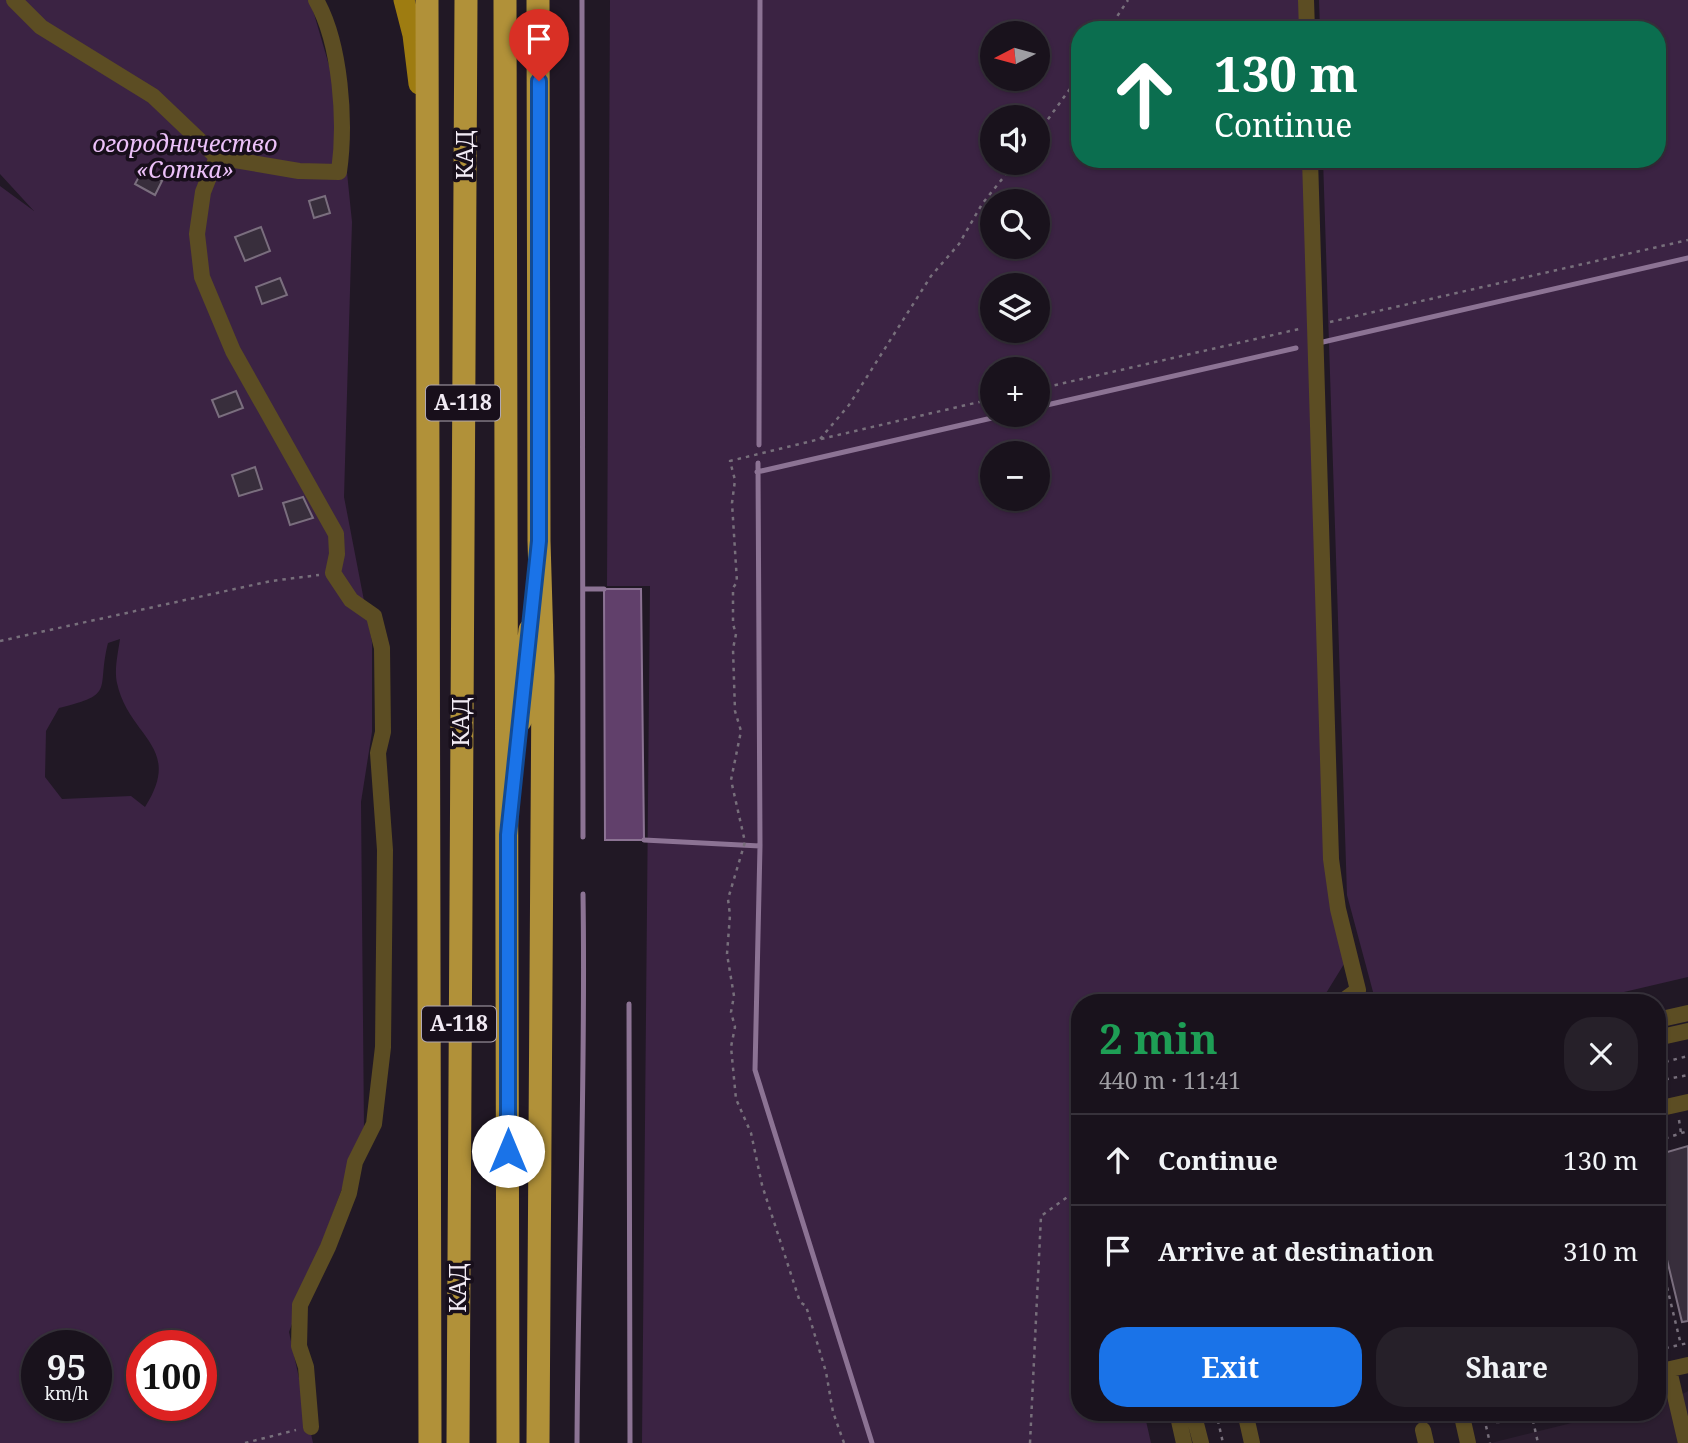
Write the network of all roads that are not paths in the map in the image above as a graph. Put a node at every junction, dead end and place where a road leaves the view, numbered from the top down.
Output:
1 (14, 0) edge
2 (316, 0) edge
3 (404, 0) edge
4 (427, 0) edge
5 (466, 0) edge
6 (505, 0) edge
7 (538, 0) edge
8 (1306, 0) edge
9 (1307, 21) edge
10 (217, 157) junction
11 (1310, 168) edge
12 (427, 174) junction
13 (539, 541) junction
14 (508, 835) junction
15 (1352, 994) edge
16 (1688, 1013) edge
17 (1666, 1018) edge
18 (1688, 1031) edge
19 (1666, 1036) edge
20 (1688, 1102) edge
21 (1666, 1107) edge
22 (458, 1243) junction
23 (1688, 1365) edge
24 (1666, 1370) edge
25 (1666, 1380) edge
26 (1179, 1421) edge
27 (1196, 1421) edge
28 (1247, 1421) edge
29 (1463, 1421) edge
30 (311, 1427) road end
31 (430, 1443) edge
32 (441, 1443) edge
33 (458, 1443) edge
34 (508, 1443) edge
35 (538, 1443) edge
36 (1184, 1443) edge
37 (1201, 1443) edge
38 (1252, 1443) edge
39 (1468, 1443) edge
40 (1686, 1443) edge

1 - 10 street
2 - 10 street
3 - 12 main road
4 - 12 highway
5 - 22 highway, КАД / А-118
6 - 14 highway, КАД / А-118
7 - 13 highway
8 - 9 street
10 - 30 street
11 - 15 street
12 - 31 highway
13 - 14 highway
13 - 35 highway
14 - 34 highway, КАД / А-118
16 - 17 street
18 - 19 street
20 - 21 street
22 - 32 highway
22 - 33 highway, КАД / А-118
23 - 24 street
25 - 40 street
26 - 36 street
27 - 37 street
28 - 38 street
29 - 39 street

